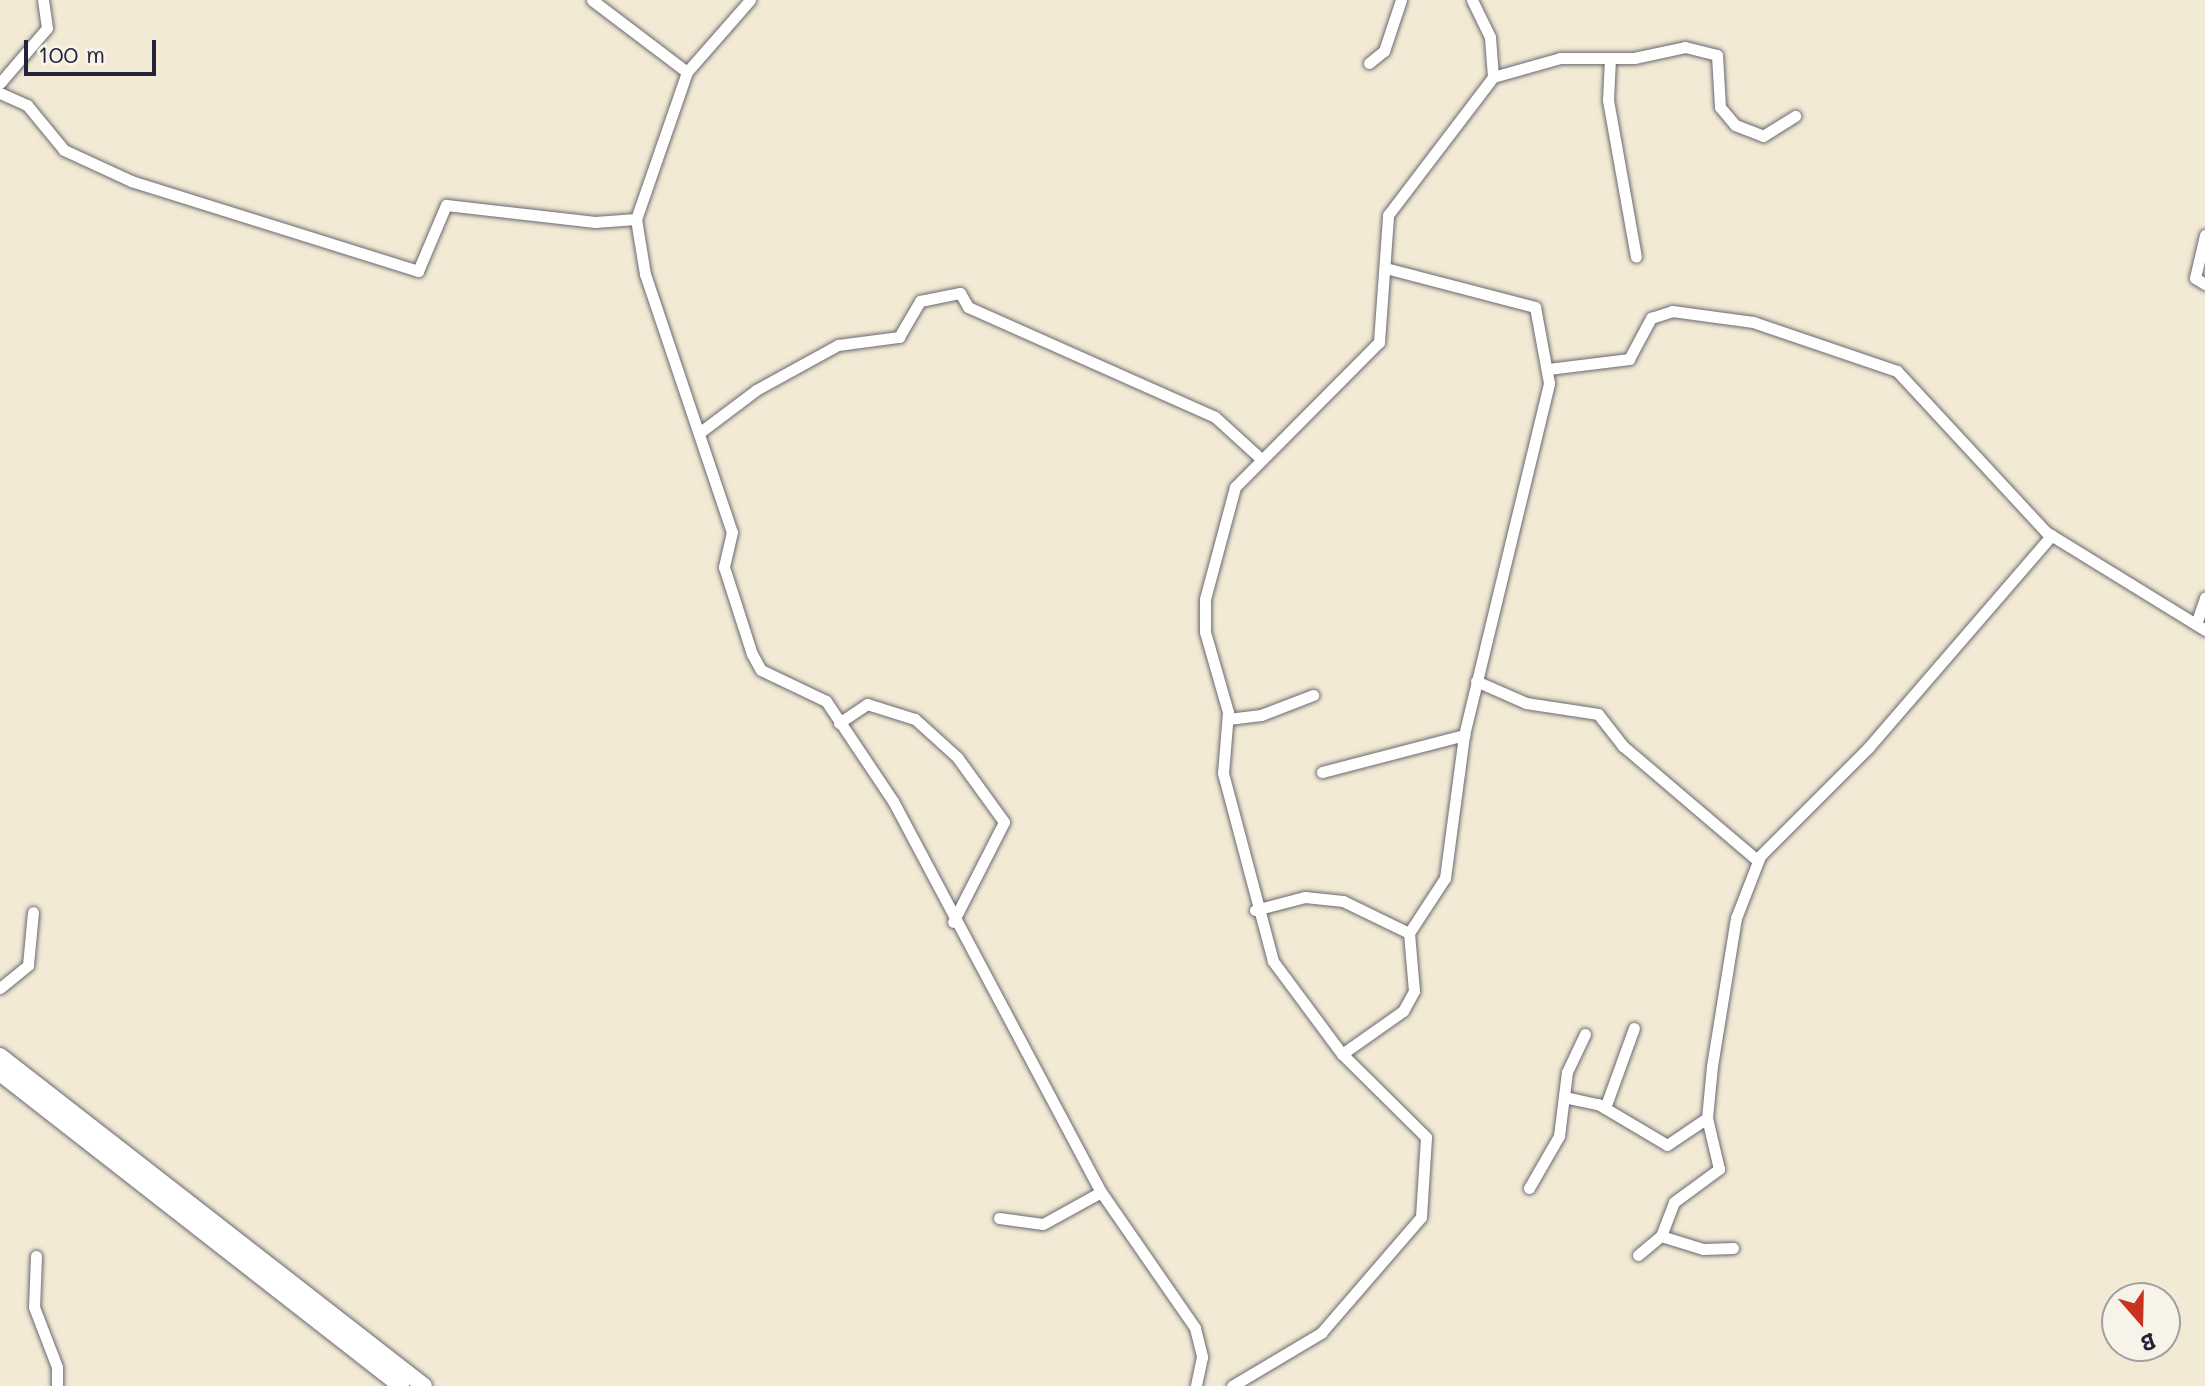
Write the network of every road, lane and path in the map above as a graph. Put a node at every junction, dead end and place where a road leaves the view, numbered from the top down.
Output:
1 (43, 0) edge
2 (592, 0) edge
3 (750, 0) edge
4 (1401, 0) edge
5 (1472, 0) edge
6 (1610, 59) junction
7 (1369, 63) dead end
8 (687, 72) junction
9 (1493, 77) junction
10 (0, 83) edge
11 (0, 93) edge
12 (1795, 116) dead end
13 (636, 219) junction
14 (2205, 235) edge
15 (1636, 257) dead end
16 (1385, 268) junction
17 (2205, 284) edge
18 (1548, 369) junction
19 (699, 433) junction
20 (1260, 458) junction
21 (2052, 535) junction
22 (2205, 598) edge
23 (2201, 627) edge
24 (1476, 681) junction
25 (1313, 695) dead end
26 (1228, 719) junction
27 (839, 723) junction
28 (1464, 735) junction
29 (1322, 772) dead end
30 (1758, 861) junction
31 (1255, 910) junction
32 (33, 912) dead end
33 (953, 922) junction
34 (1409, 933) junction
35 (0, 988) edge
36 (1634, 1028) dead end
37 (1585, 1034) dead end
38 (1342, 1054) junction
39 (0, 1056) edge
40 (0, 1073) edge
41 (1564, 1097) junction
42 (1605, 1108) junction
43 (1707, 1118) junction
44 (1529, 1188) dead end
45 (1101, 1192) junction
46 (999, 1218) dead end
47 (1661, 1236) junction
48 (1733, 1248) dead end
49 (1638, 1255) dead end
50 (36, 1256) dead end
51 (57, 1386) edge
52 (401, 1386) edge
53 (424, 1386) edge
54 (1196, 1386) edge
55 (1232, 1386) edge

1 - 10 street
2 - 8 street
3 - 8 street
4 - 7 street
5 - 9 street
6 - 9 street
6 - 12 street
6 - 15 street
8 - 13 street
9 - 16 street
11 - 13 street
13 - 19 street
14 - 17 street
16 - 18 street
16 - 20 street
18 - 21 street
18 - 24 street
19 - 20 street
19 - 27 street
20 - 26 street
21 - 23 street
21 - 30 street
22 - 23 street
24 - 28 street
24 - 30 street
25 - 26 street
26 - 31 street
27 - 33 street
27 - 33 street
28 - 29 street
28 - 34 street
30 - 43 street
31 - 34 street
31 - 38 street
32 - 35 street
33 - 45 street
34 - 38 street
36 - 42 street
37 - 41 street
38 - 55 street
39 - 53 highway
40 - 52 highway
41 - 42 street
41 - 44 street
42 - 43 street
43 - 47 street
45 - 46 street
45 - 54 street
47 - 48 street
47 - 49 street
50 - 51 street

